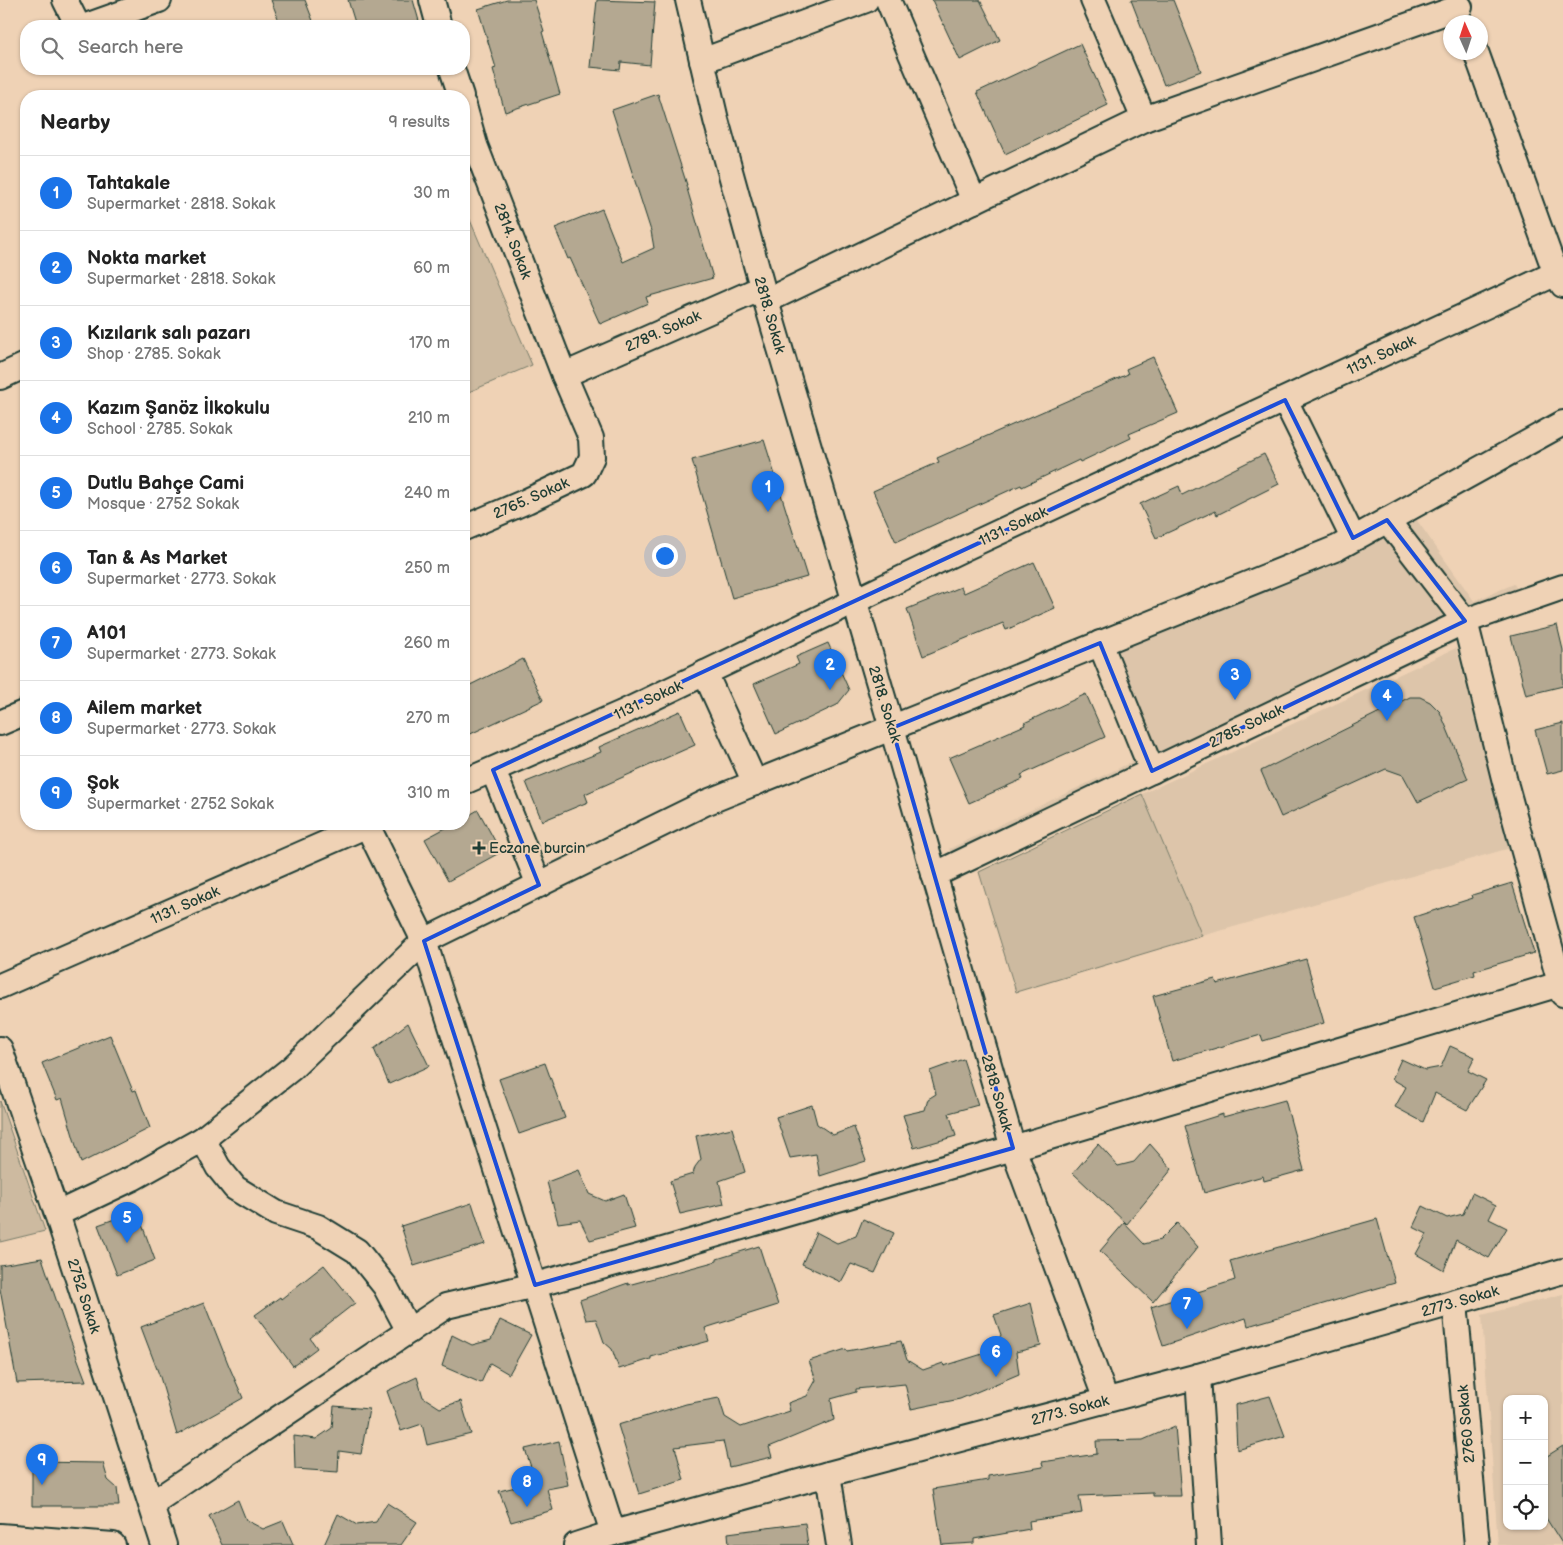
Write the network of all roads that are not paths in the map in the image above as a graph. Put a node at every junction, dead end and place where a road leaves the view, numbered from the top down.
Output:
1 (65, 0) edge
2 (159, 0) edge
3 (432, 0) edge
4 (688, 0) edge
5 (866, 0) edge
6 (888, 0) edge
7 (1093, 0) edge
8 (1462, 10) edge
9 (75, 20) edge
10 (103, 20) edge
11 (438, 20) edge
12 (702, 60) junction
13 (1479, 60) edge
14 (454, 75) edge
15 (459, 90) edge
16 (1144, 120) junction
17 (470, 148) edge
18 (974, 201) junction
19 (1561, 277) edge
20 (764, 294) junction
21 (20, 368) edge
22 (564, 375) junction
23 (0, 377) edge
24 (1285, 400) junction
25 (1563, 423) edge
26 (1387, 520) junction
27 (470, 525) edge
28 (1353, 538) junction
29 (1563, 587) edge
30 (854, 601) junction
31 (1465, 621) junction
32 (1100, 643) junction
33 (705, 673) junction
34 (20, 715) edge
35 (0, 723) edge
36 (892, 728) junction
37 (493, 770) junction
38 (1152, 771) junction
39 (470, 780) edge
40 (755, 783) junction
41 (354, 830) edge
42 (371, 830) edge
43 (934, 874) junction
44 (539, 885) junction
45 (424, 941) junction
46 (0, 986) edge
47 (1562, 987) edge
48 (0, 1049) edge
49 (203, 1139) junction
50 (1013, 1148) junction
51 (57, 1214) junction
52 (1563, 1271) edge
53 (535, 1285) junction
54 (1456, 1302) junction
55 (409, 1331) junction
56 (1198, 1376) junction
57 (1106, 1400) junction
58 (828, 1474) junction
59 (151, 1504) junction
60 (613, 1533) junction
61 (0, 1536) edge
62 (113, 1545) edge
63 (164, 1545) edge
64 (576, 1545) edge
65 (839, 1545) edge
66 (1209, 1545) edge
67 (1477, 1545) edge

1 - 9 street
2 - 10 street
3 - 11 street
4 - 12 street, 2818. Sokak
5 - 12 street
6 - 18 street
7 - 16 street
8 - 16 street, 2789. Sokak
12 - 20 street, 2818. Sokak
13 - 19 street
14 - 15 street
16 - 18 street, 2789. Sokak
17 - 22 street, 2814. Sokak
18 - 20 street, 2789. Sokak
19 - 24 street, 1131. Sokak
20 - 22 street, 2789. Sokak
20 - 30 street, 2818. Sokak
21 - 23 street
22 - 27 street, 2765. Sokak
24 - 28 street
24 - 30 street, 1131. Sokak
25 - 26 street
26 - 28 street
26 - 31 street
28 - 32 street
29 - 31 street, 2785. Sokak
30 - 33 street, 1131. Sokak
30 - 36 street, 2818. Sokak
31 - 38 street, 2785. Sokak
31 - 47 street
32 - 36 street
32 - 38 street
33 - 37 street, 1131. Sokak
33 - 40 street
34 - 35 street
36 - 40 street
36 - 43 street, 2818. Sokak
37 - 39 street, 1131. Sokak
37 - 44 street
38 - 43 street, 2785. Sokak
40 - 44 street
41 - 46 street, 1131. Sokak
42 - 45 street
43 - 50 street, 2818. Sokak
44 - 45 street
45 - 49 street
45 - 53 street
47 - 50 street
48 - 51 street, 2752 Sokak
49 - 51 street
49 - 55 street
50 - 53 street
50 - 57 street, 2818. Sokak
51 - 59 street, 2752 Sokak
52 - 54 street, 2773. Sokak
53 - 55 street
53 - 60 street
54 - 56 street, 2773. Sokak
54 - 67 street, 2760 Sokak
55 - 59 street
56 - 57 street, 2773. Sokak
56 - 66 street
57 - 58 street, 2773. Sokak
58 - 60 street, 2773. Sokak
58 - 65 street
59 - 63 street, 2752 Sokak
60 - 64 street, 2773. Sokak
61 - 62 street

